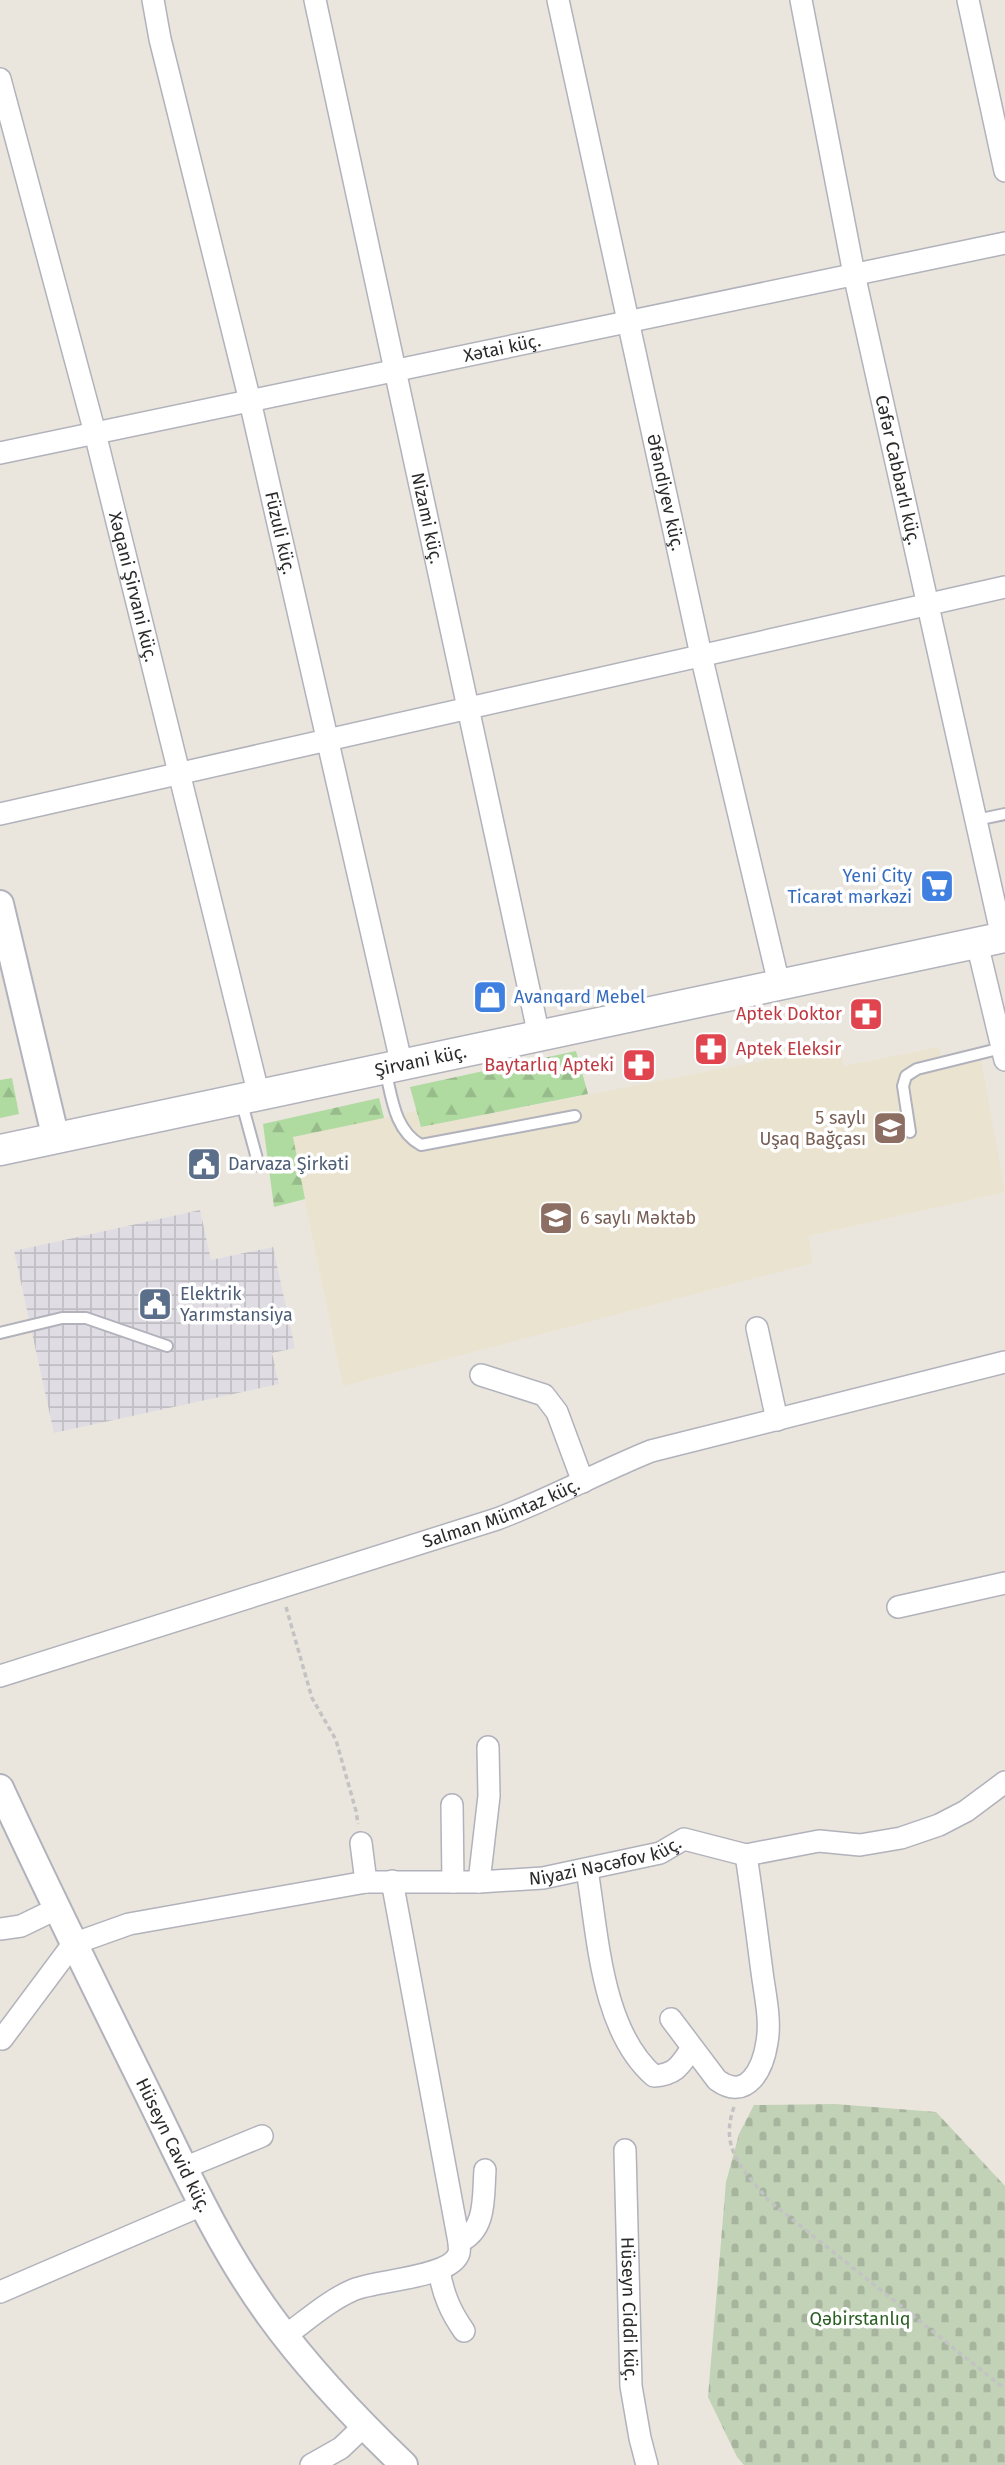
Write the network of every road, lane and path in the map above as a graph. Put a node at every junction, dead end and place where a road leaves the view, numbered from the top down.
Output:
1 (153, 0) edge
2 (316, 0) edge
3 (558, 0) edge
4 (801, 0) edge
5 (968, 0) edge
6 (0, 79) edge
7 (1005, 171) edge
8 (1005, 243) edge
9 (854, 274) junction
10 (629, 321) junction
11 (397, 370) junction
12 (250, 401) junction
13 (95, 433) junction
14 (0, 453) edge
15 (1005, 587) edge
16 (929, 605) junction
17 (701, 655) junction
18 (468, 709) junction
19 (326, 740) junction
20 (178, 773) junction
21 (0, 814) edge
22 (1005, 814) edge
23 (976, 820) junction
24 (1, 908) edge
25 (995, 939) edge
26 (6, 953) edge
27 (779, 984) junction
28 (539, 1036) junction
29 (1004, 1054) edge
30 (394, 1068) junction
31 (250, 1098) junction
32 (575, 1116) dead end
33 (910, 1132) dead end
34 (56, 1139) junction
35 (0, 1150) edge
36 (259, 1166) dead end
37 (757, 1328) dead end
38 (0, 1333) edge
39 (167, 1346) dead end
40 (1005, 1362) edge
41 (481, 1375) dead end
42 (777, 1420) junction
43 (583, 1482) junction
44 (1005, 1583) edge
45 (281, 1588) junction
46 (898, 1607) dead end
47 (0, 1676) edge
48 (488, 1747) dead end
49 (1005, 1782) edge
50 (0, 1788) edge
51 (453, 1805) dead end
52 (361, 1843) joint
53 (746, 1855) junction
54 (587, 1870) junction
55 (392, 1881) junction
56 (366, 1882) junction
57 (453, 1882) junction
58 (479, 1882) junction
59 (56, 1909) junction
60 (0, 1929) edge
61 (73, 1944) junction
62 (671, 2019) dead end
63 (2, 2039) dead end
64 (692, 2048) junction
65 (741, 2088) junction
66 (262, 2136) dead end
67 (625, 2150) dead end
68 (184, 2168) junction
69 (485, 2170) dead end
70 (202, 2205) junction
71 (459, 2242) junction
72 (439, 2270) junction
73 (0, 2292) edge
74 (464, 2331) dead end
75 (285, 2336) junction
76 (1005, 2389) edge
77 (364, 2426) junction
78 (311, 2465) edge
79 (404, 2465) edge
80 (647, 2465) edge

1 - 12 street, Füzuli küç.
2 - 11 street, Nizami küç.
3 - 10 street, Əfəndiyev küç.
4 - 9 street, Cəfər Cabbarlı küç.
5 - 7 street
6 - 13 street, Xəqani Şirvani küç.
8 - 9 street, Xətai küç.
9 - 10 street, Xətai küç.
9 - 16 street, Cəfər Cabbarlı küç.
10 - 11 street, Xətai küç.
10 - 17 street, Əfəndiyev küç.
11 - 12 street, Xətai küç.
11 - 18 street, Nizami küç.
12 - 13 street, Xətai küç.
12 - 19 street, Füzuli küç.
13 - 14 street, Xətai küç.
13 - 20 street, Xəqani Şirvani küç.
15 - 16 street
16 - 17 street
16 - 23 street, Cəfər Cabbarlı küç.
17 - 18 street
17 - 27 street, Əfəndiyev küç.
18 - 19 street
18 - 28 street, Nizami küç.
19 - 20 street
19 - 30 street, Füzuli küç.
20 - 21 street
20 - 31 street, Xəqani Şirvani küç.
22 - 23 lane
23 - 25 street, Cəfər Cabbarlı küç.
24 - 26 street
25 - 27 main road, Şirvani küç.
25 - 29 street, Cəfər Cabbarlı küç.
26 - 34 street
27 - 28 main road, Şirvani küç.
28 - 30 main road, Şirvani küç.
29 - 33 lane
30 - 31 main road, Şirvani küç.
30 - 32 lane
31 - 34 main road, Şirvani küç.
31 - 36 lane
34 - 35 main road, Şirvani küç.
37 - 42 street
38 - 39 lane
40 - 42 street, Salman Mümtaz küç.
41 - 43 street
42 - 43 street, Salman Mümtaz küç.
43 - 45 street, Salman Mümtaz küç.
44 - 46 street
45 - 47 street, Salman Mümtaz küç.
45 - 52 path
48 - 58 street
49 - 53 street, Niyazi Nəcəfov küç.
50 - 59 street, Hüseyn Cavid küç.
51 - 57 street
52 - 56 street
53 - 54 street, Niyazi Nəcəfov küç.
53 - 65 street
54 - 58 street, Niyazi Nəcəfov küç.
54 - 64 street
55 - 56 street, Niyazi Nəcəfov küç.
55 - 57 street, Niyazi Nəcəfov küç.
55 - 71 street
56 - 61 street, Niyazi Nəcəfov küç.
57 - 58 street, Niyazi Nəcəfov küç.
59 - 60 street
59 - 61 street, Hüseyn Cavid küç.
61 - 63 street
61 - 68 street, Hüseyn Cavid küç.
62 - 64 street
64 - 65 street
65 - 76 path
66 - 68 street
67 - 80 street, Hüseyn Ciddi küç.
68 - 70 street, Hüseyn Cavid küç.
69 - 71 street
70 - 73 street
70 - 75 street, Hüseyn Cavid küç.
71 - 72 street
72 - 74 street
72 - 75 street
75 - 77 street, Hüseyn Cavid küç.
77 - 78 street
77 - 79 street, Hüseyn Cavid küç.

